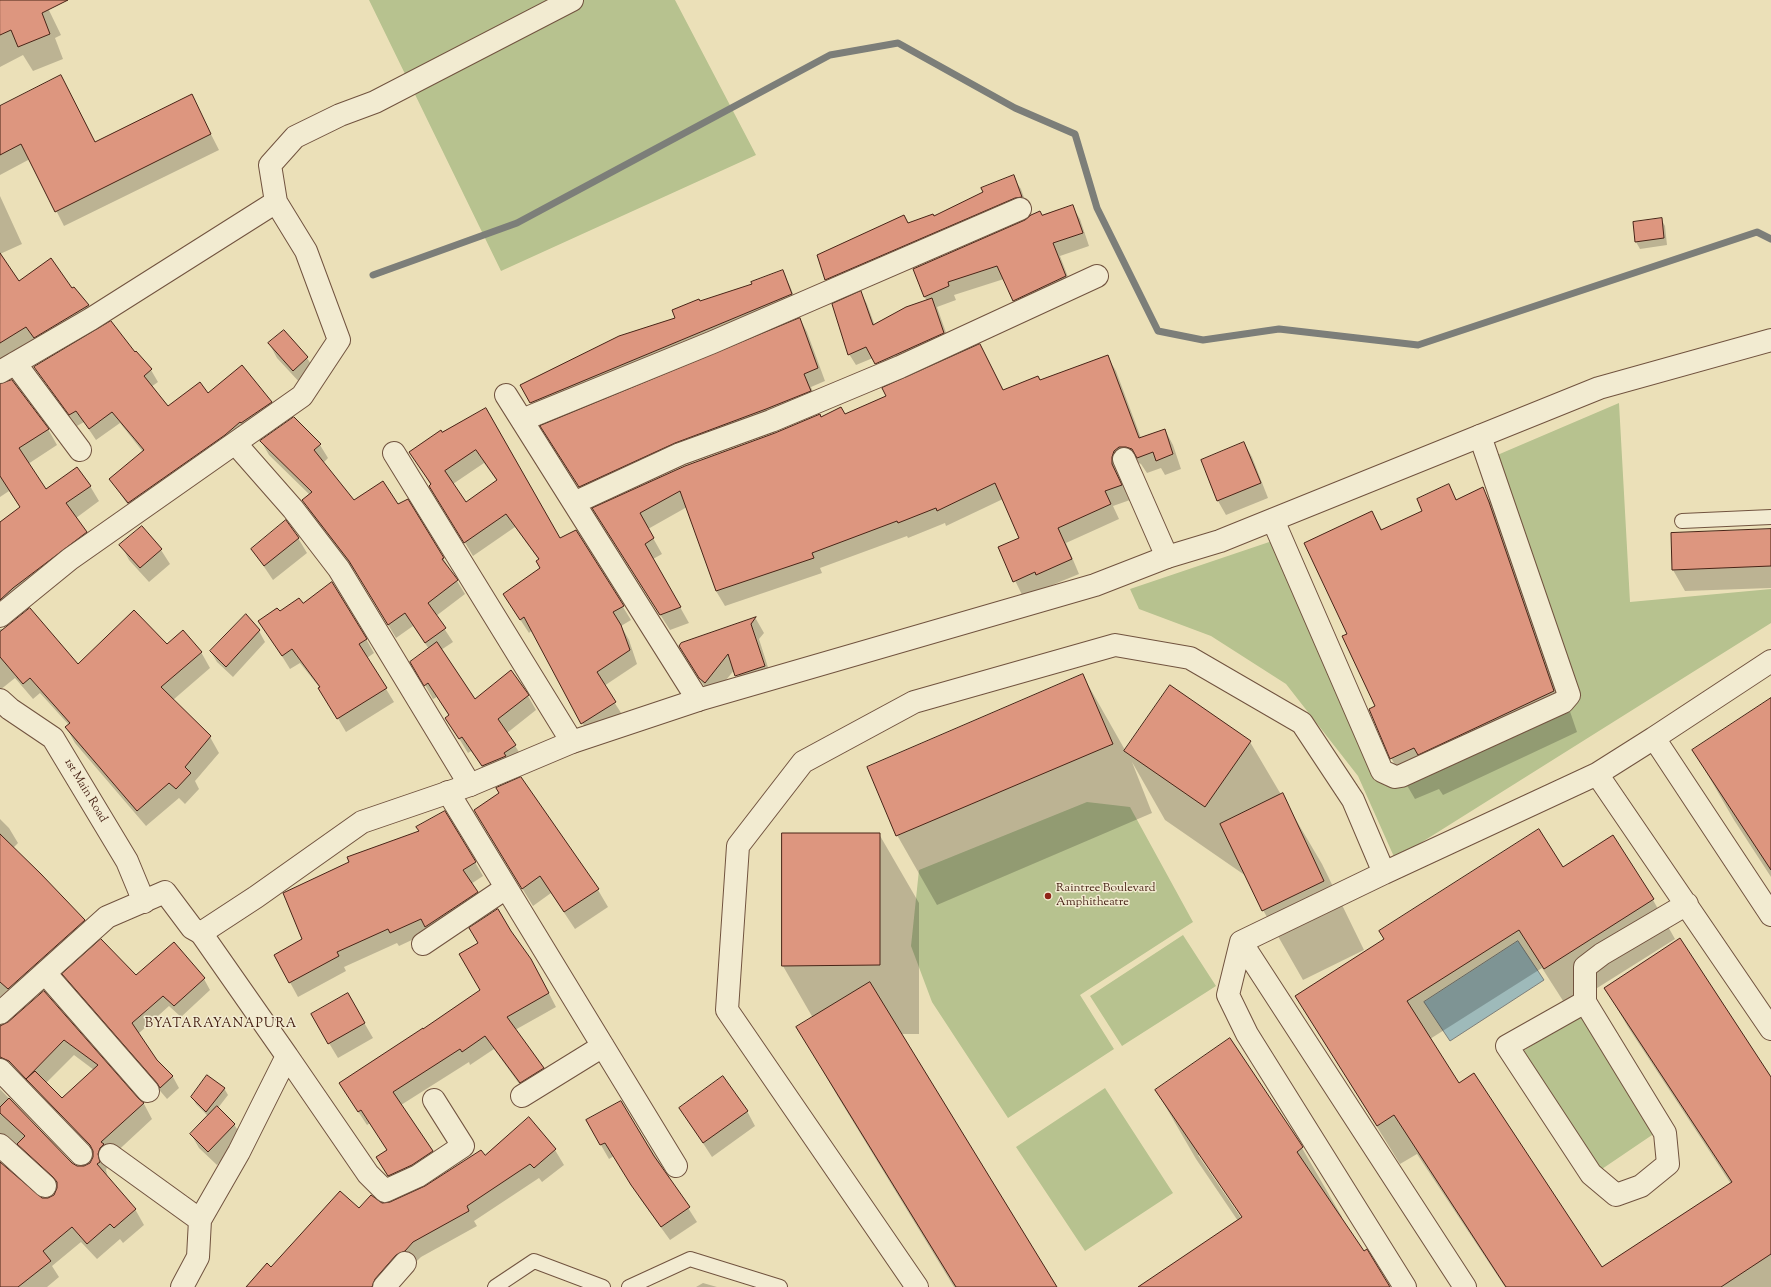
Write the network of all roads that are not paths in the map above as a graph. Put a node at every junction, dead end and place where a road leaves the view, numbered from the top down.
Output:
1 (572, 0) edge
2 (276, 202) junction
3 (1020, 209) dead end
4 (1097, 276) dead end
5 (1771, 340) edge
6 (7, 368) edge
7 (506, 395) dead end
8 (522, 420) junction
9 (1480, 436) junction
10 (235, 443) junction
11 (80, 450) dead end
12 (394, 453) dead end
13 (1124, 459) dead end
14 (574, 503) junction
15 (1771, 518) edge
16 (1272, 520) junction
17 (1682, 521) dead end
18 (1167, 557) junction
19 (0, 616) edge
20 (1771, 661) edge
21 (0, 700) edge
22 (698, 700) junction
23 (1654, 738) junction
24 (572, 742) junction
25 (1597, 774) junction
26 (470, 785) junction
27 (448, 792) junction
28 (1384, 874) junction
29 (506, 888) junction
30 (144, 902) junction
31 (1687, 904) junction
32 (1771, 915) edge
33 (201, 933) junction
34 (1241, 942) junction
35 (423, 944) dead end
36 (45, 973) junction
37 (1585, 1002) junction
38 (1, 1008) edge
39 (1771, 1029) edge
40 (603, 1046) junction
41 (287, 1056) junction
42 (0, 1070) edge
43 (148, 1091) dead end
44 (522, 1096) dead end
45 (434, 1100) dead end
46 (0, 1145) edge
47 (81, 1154) dead end
48 (110, 1156) dead end
49 (676, 1166) dead end
50 (45, 1186) dead end
51 (200, 1220) junction
52 (406, 1263) dead end
53 (182, 1287) edge
54 (384, 1287) edge
55 (495, 1287) edge
56 (603, 1287) edge
57 (629, 1287) edge
58 (780, 1287) edge
59 (917, 1287) edge
60 (1405, 1287) edge
61 (1465, 1287) edge

1 - 2 street
2 - 6 street
2 - 10 street
3 - 8 street
4 - 14 street
5 - 9 street
6 - 11 street
7 - 8 street
8 - 14 street
9 - 16 street
9 - 16 street
10 - 19 street
10 - 26 street
12 - 24 street
13 - 18 street
14 - 22 street
15 - 17 lane
16 - 18 street
18 - 22 street
20 - 23 street
21 - 30 street, 1st Main Road
22 - 24 street
23 - 25 street
23 - 32 street
24 - 26 street
25 - 28 street
25 - 31 street
26 - 27 street
27 - 29 street
27 - 33 street
28 - 34 street
28 - 59 street
29 - 35 street
29 - 40 street
30 - 33 street
30 - 36 street
31 - 37 street
31 - 39 street
33 - 41 street
34 - 60 street
34 - 61 street
36 - 38 street
36 - 43 street
37 - 37 street
40 - 44 street
40 - 49 street
41 - 45 street
41 - 51 street
42 - 47 street
46 - 50 street
48 - 51 street
51 - 53 street
52 - 54 street
55 - 56 lane
57 - 58 lane

